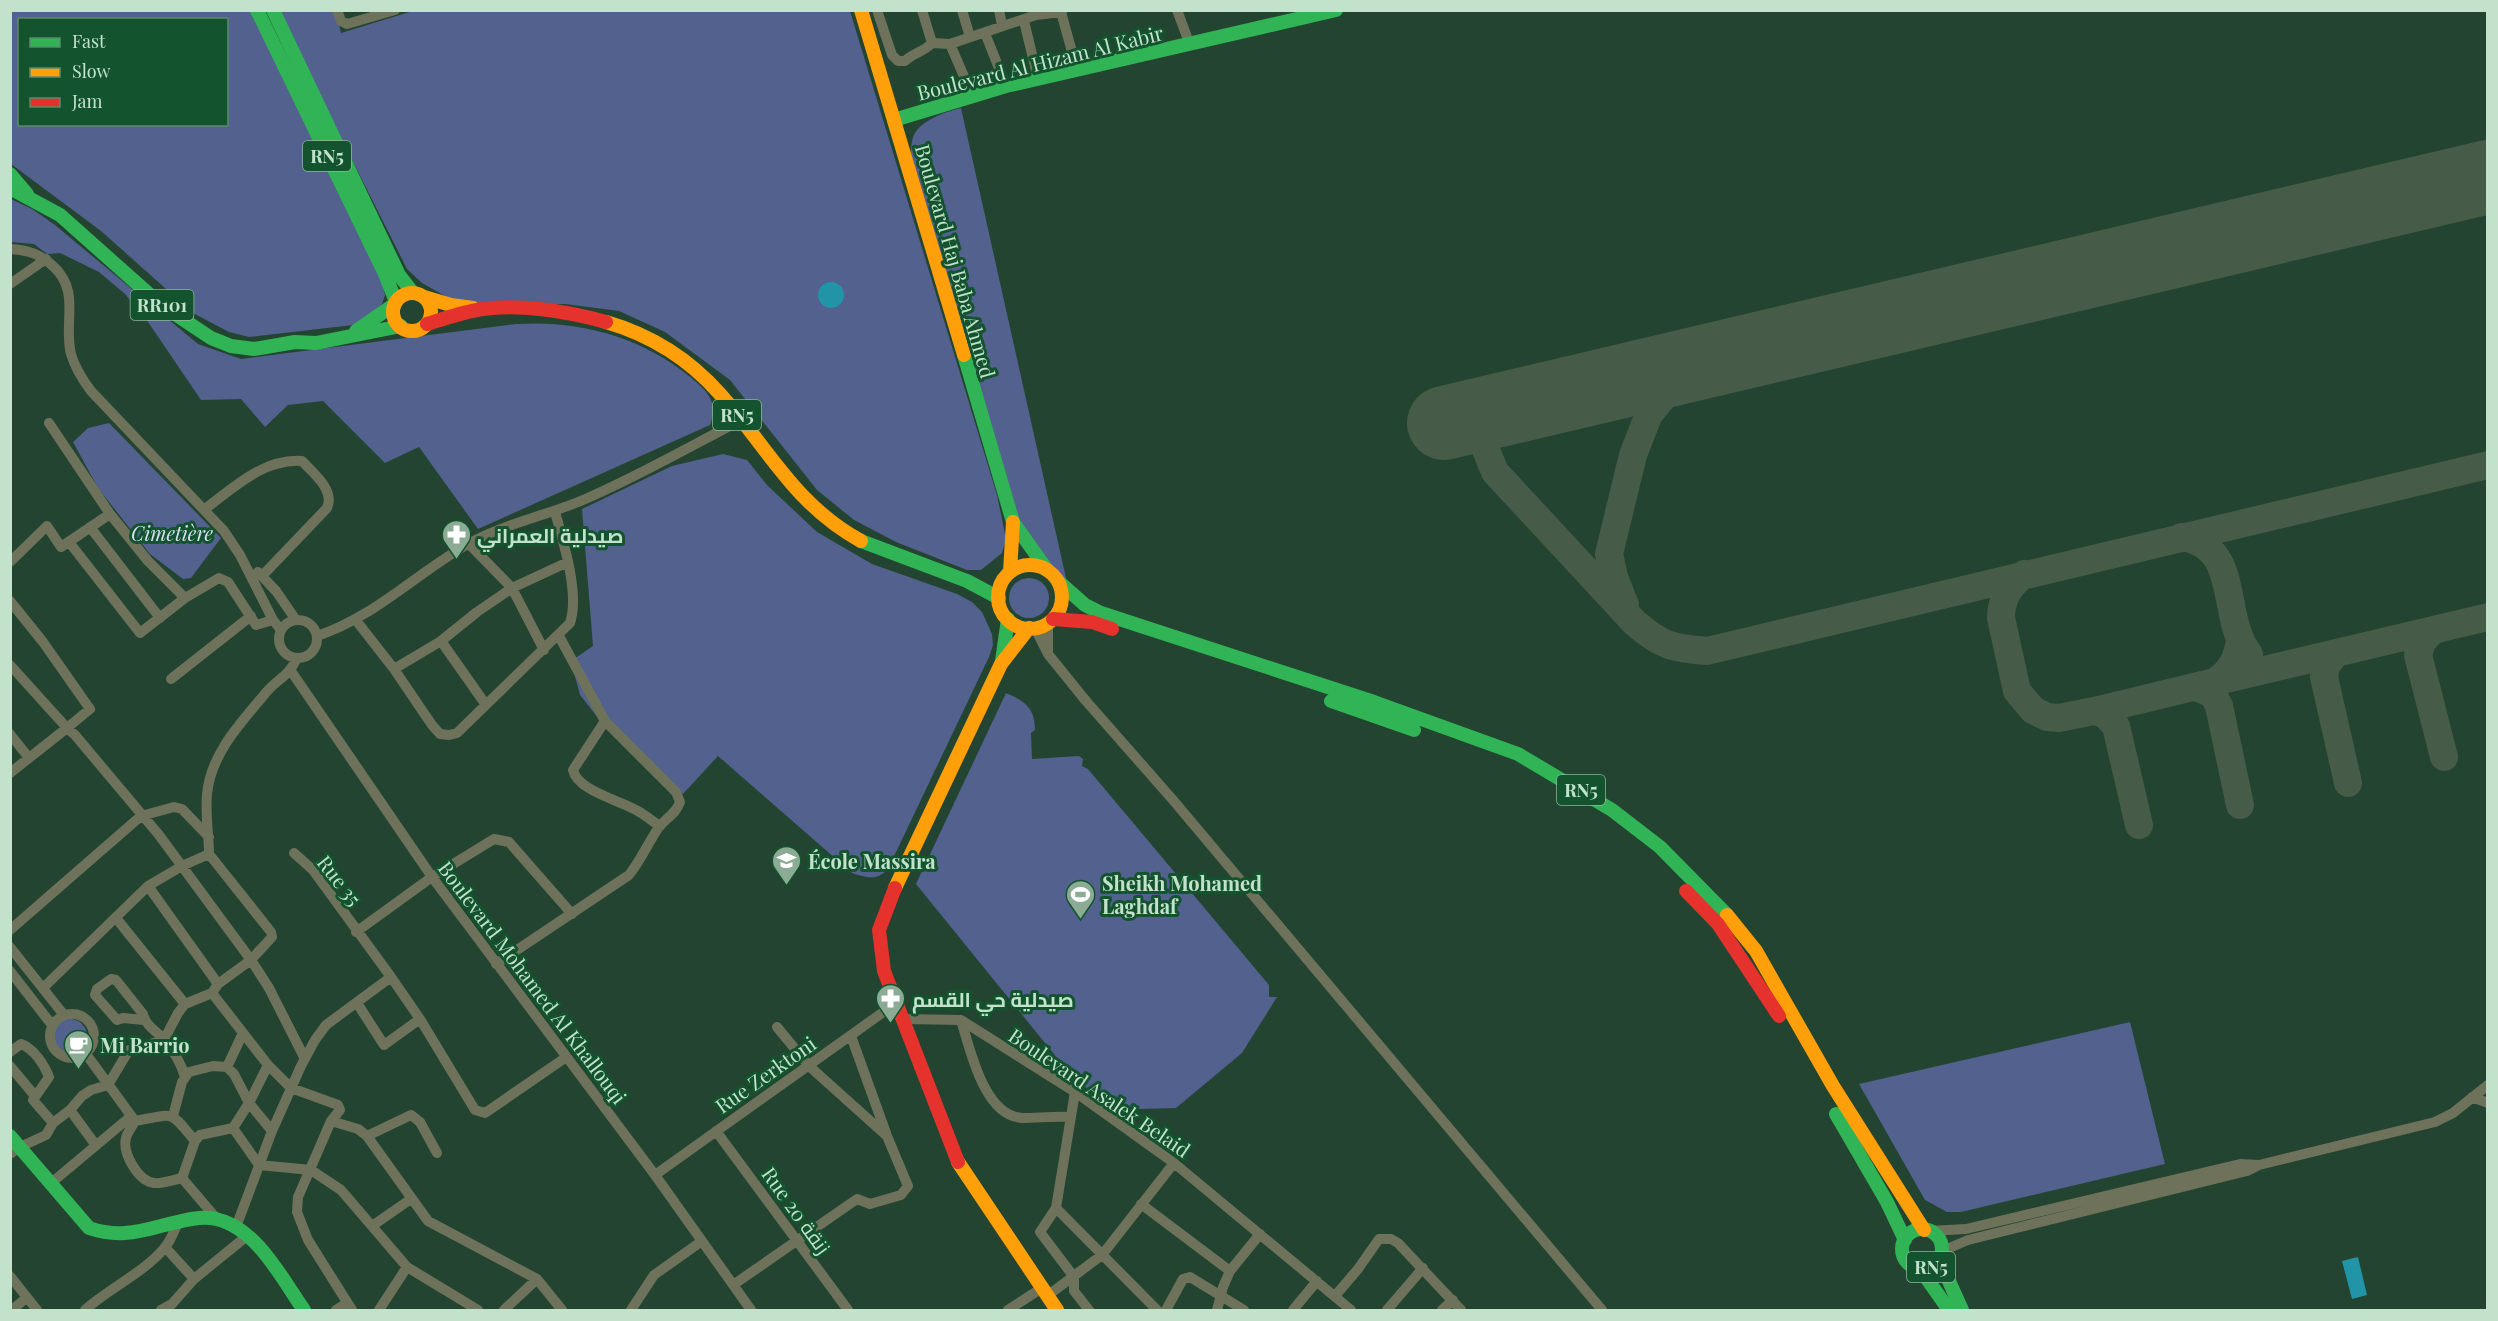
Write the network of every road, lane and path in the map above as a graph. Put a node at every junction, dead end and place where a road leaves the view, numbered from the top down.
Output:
1 (257, 10) edge
2 (273, 10) edge
3 (337, 10) edge
4 (395, 10) edge
5 (861, 10) edge
6 (877, 10) edge
7 (922, 10) edge
8 (962, 10) edge
9 (999, 10) edge
10 (1177, 10) edge
11 (1336, 10) edge
12 (1062, 11) edge
13 (1036, 13) edge
14 (1024, 21) junction
15 (1002, 25) junction
16 (986, 33) junction
17 (970, 37) junction
18 (932, 43) junction
19 (950, 44) junction
20 (1190, 45) junction
21 (1077, 70) junction
22 (1038, 79) junction
23 (1006, 86) junction
24 (972, 95) junction
25 (894, 120) junction
26 (10, 174) edge
27 (10, 188) edge
28 (30, 197) junction
29 (363, 217) junction
30 (10, 249) edge
31 (46, 260) junction
32 (10, 284) edge
33 (419, 295) junction
34 (395, 303) junction
35 (483, 309) junction
36 (427, 324) junction
37 (400, 326) junction
38 (342, 339) junction
39 (741, 420) junction
40 (50, 423) dead end
41 (205, 509) junction
42 (555, 512) junction
43 (110, 514) junction
44 (1013, 522) junction
45 (90, 526) junction
46 (69, 542) junction
47 (469, 544) junction
48 (240, 555) junction
49 (10, 562) edge
50 (568, 562) junction
51 (1047, 570) junction
52 (1008, 574) junction
53 (261, 576) junction
54 (964, 580) junction
55 (1059, 582) junction
56 (512, 588) junction
57 (185, 598) junction
58 (999, 598) junction
59 (10, 601) edge
60 (251, 616) junction
61 (160, 618) junction
62 (356, 619) junction
63 (1008, 619) junction
64 (273, 620) junction
65 (296, 620) junction
66 (1041, 625) junction
67 (281, 630) junction
68 (317, 636) junction
69 (559, 636) junction
70 (441, 641) junction
71 (544, 650) junction
72 (297, 658) junction
73 (1001, 663) junction
74 (10, 665) edge
75 (394, 669) junction
76 (291, 671) junction
77 (171, 679) dead end
78 (486, 705) junction
79 (605, 721) junction
80 (67, 728) junction
81 (10, 734) edge
82 (29, 758) junction
83 (10, 773) edge
84 (141, 816) junction
85 (660, 826) junction
86 (209, 837) junction
87 (294, 853) dead end
88 (209, 854) junction
89 (182, 866) junction
90 (432, 877) junction
91 (148, 886) junction
92 (572, 914) junction
93 (116, 918) junction
94 (10, 930) edge
95 (356, 932) junction
96 (10, 947) edge
97 (251, 960) junction
98 (496, 964) junction
99 (10, 971) edge
100 (391, 977) junction
101 (43, 988) junction
102 (215, 988) junction
103 (357, 1003) junction
104 (896, 1003) junction
105 (186, 1004) junction
106 (64, 1015) junction
107 (420, 1019) junction
108 (904, 1019) junction
109 (144, 1020) junction
110 (961, 1020) junction
111 (52, 1025) junction
112 (777, 1028) dead end
113 (243, 1033) junction
114 (851, 1036) junction
115 (164, 1040) junction
116 (10, 1052) edge
117 (86, 1054) junction
118 (565, 1058) junction
119 (304, 1059) junction
120 (268, 1065) junction
121 (10, 1066) edge
122 (809, 1066) junction
123 (227, 1067) junction
124 (185, 1077) junction
125 (108, 1085) junction
126 (2487, 1085) edge
127 (291, 1088) junction
128 (1074, 1092) junction
129 (35, 1096) junction
130 (2472, 1097) junction
131 (249, 1103) junction
132 (2487, 1103) edge
133 (70, 1110) junction
134 (173, 1116) junction
135 (1070, 1117) junction
136 (132, 1119) junction
137 (331, 1121) junction
138 (53, 1123) junction
139 (233, 1128) junction
140 (272, 1131) junction
141 (716, 1131) junction
142 (10, 1136) edge
143 (367, 1136) junction
144 (887, 1136) junction
145 (195, 1141) junction
146 (95, 1144) junction
147 (15, 1151) edge
148 (437, 1153) dead end
149 (1174, 1162) junction
150 (260, 1165) junction
151 (311, 1170) junction
152 (655, 1175) junction
153 (182, 1178) junction
154 (50, 1184) junction
155 (2141, 1193) junction
156 (411, 1199) junction
157 (1141, 1204) junction
158 (1056, 1208) junction
159 (216, 1218) junction
160 (178, 1222) junction
161 (372, 1226) junction
162 (241, 1231) junction
163 (1927, 1231) junction
164 (1260, 1234) junction
165 (796, 1240) junction
166 (1905, 1240) junction
167 (702, 1241) junction
168 (165, 1247) junction
169 (1102, 1254) junction
170 (1940, 1255) junction
171 (407, 1267) junction
172 (1422, 1268) junction
173 (1920, 1269) junction
174 (1230, 1271) junction
175 (10, 1276) edge
176 (1074, 1277) junction
177 (194, 1278) junction
178 (537, 1279) junction
179 (1317, 1281) junction
180 (733, 1285) junction
181 (1045, 1292) junction
182 (1221, 1296) junction
183 (1335, 1296) junction
184 (26, 1298) junction
185 (1453, 1300) junction
186 (349, 1307) edge
187 (1348, 1307) edge
188 (302, 1309) edge
189 (12, 1311) edge
190 (37, 1311) edge
191 (85, 1311) edge
192 (161, 1311) edge
193 (336, 1311) edge
194 (379, 1311) edge
195 (478, 1311) edge
196 (504, 1311) edge
197 (562, 1311) edge
198 (631, 1311) edge
199 (751, 1311) edge
200 (848, 1311) edge
201 (1008, 1311) edge
202 (1058, 1311) edge
203 (1089, 1311) edge
204 (1157, 1311) edge
205 (1166, 1311) edge
206 (1217, 1311) edge
207 (1244, 1311) edge
208 (1293, 1311) edge
209 (1387, 1311) edge
210 (1442, 1311) edge
211 (1461, 1311) edge
212 (1602, 1311) edge
213 (1950, 1311) edge
214 (1962, 1311) edge

1 - 29 main road, RN5
2 - 29 main road, RN5
3 - 4 street
5 - 25 main road, Boulevard Haj Baba Ahmed
6 - 18 street
7 - 18 street
8 - 17 street
9 - 15 street
10 - 20 street
11 - 20 main road, Boulevard Al Hizam Al Kabir
12 - 13 street
12 - 21 street
13 - 14 street
14 - 15 street
14 - 22 street
15 - 16 street
16 - 17 street
16 - 23 street
17 - 19 street
18 - 19 street
19 - 24 street
20 - 21 main road, Boulevard Al Hizam Al Kabir
21 - 22 main road, Boulevard Al Hizam Al Kabir
22 - 23 main road, Boulevard Al Hizam Al Kabir
23 - 24 main road, Boulevard Al Hizam Al Kabir
24 - 25 main road, Boulevard Al Hizam Al Kabir
25 - 44 main road, Boulevard Haj Baba Ahmed
26 - 28 main road
27 - 28 main road, RR101
28 - 38 main road, RR101
29 - 33 main road, RN5
29 - 34 main road, RN5
30 - 31 street
31 - 32 street
31 - 41 street
33 - 34 main road
33 - 35 main road, RN5
33 - 36 main road, RN5
34 - 37 main road, RN5
34 - 38 main road, RR101
35 - 36 main road, RN5
35 - 39 main road, RN5
36 - 37 main road, RN5
37 - 38 main road, RR101
39 - 42 street
39 - 54 main road, RN5
40 - 43 street
41 - 48 street
41 - 53 street
42 - 47 street
42 - 50 street
43 - 45 street
43 - 57 street
44 - 51 main road
44 - 52 main road
45 - 46 street
45 - 61 street
46 - 49 street
46 - 61 street
47 - 56 street
47 - 62 street
48 - 53 street
48 - 64 street
50 - 56 street
50 - 69 street
51 - 52 main road, RN5
51 - 55 main road, RN5
52 - 54 main road, RN5
52 - 58 main road
53 - 65 street
54 - 58 main road, RN5
55 - 66 main road
55 - 163 main road, RN5
56 - 70 street
56 - 71 street
57 - 60 street
57 - 61 street
58 - 63 main road
59 - 80 street
60 - 64 street
60 - 77 street
62 - 68 street
62 - 75 street
63 - 66 main road, RN5
63 - 73 main road
64 - 67 street
65 - 67 street
65 - 68 street
66 - 73 main road
66 - 166 main road, RN5
66 - 212 street
67 - 72 street
68 - 72 street
69 - 71 street
69 - 79 street
70 - 75 street
70 - 78 street
71 - 78 street
72 - 76 street
73 - 104 main road
74 - 80 street
75 - 78 street
76 - 86 street
76 - 90 street, Boulevard Mohamed Al Khallouqi
79 - 85 street
79 - 85 street
80 - 82 street
80 - 84 street
81 - 82 street
82 - 83 street
84 - 86 street
84 - 89 street
84 - 94 street
85 - 92 street
86 - 88 street
87 - 95 street, Rue 35
88 - 89 street
88 - 97 street
89 - 91 street
89 - 97 street
90 - 92 street
90 - 95 street
90 - 98 street, Boulevard Mohamed Al Khallouqi
91 - 93 street
91 - 102 street
92 - 98 street
93 - 101 street
93 - 105 street
95 - 100 street, Rue 35
96 - 101 street
97 - 102 street
97 - 119 street
98 - 118 street, Boulevard Mohamed Al Khallouqi
99 - 111 street
100 - 103 street
100 - 107 street, Rue 35
101 - 106 street
102 - 105 street
102 - 113 street
103 - 107 street
103 - 119 street
104 - 108 main road
104 - 114 street, Rue Zerktoni
105 - 115 street
106 - 111 street
106 - 117 street
107 - 118 street, Rue 35
108 - 110 street
108 - 181 main road
109 - 109 street
109 - 115 street
110 - 128 street, Boulevard Asalek Belaid
110 - 135 street
111 - 117 street
112 - 122 street
113 - 120 street
113 - 123 street
114 - 122 street, Rue Zerktoni
114 - 144 street
115 - 124 street
115 - 125 street
116 - 129 street
117 - 125 street
118 - 152 street, Boulevard Mohamed Al Khallouqi
119 - 127 street
120 - 127 street
120 - 131 street
121 - 129 street
122 - 141 street, Rue Zerktoni
122 - 144 street
123 - 124 street
123 - 131 street
124 - 134 street
125 - 133 street
125 - 136 street
126 - 130 street
127 - 137 street
127 - 140 street
128 - 135 street
128 - 149 street, Boulevard Asalek Belaid
129 - 138 street
130 - 132 street
130 - 155 street
131 - 139 street
131 - 140 street
133 - 138 street
133 - 146 street
134 - 136 street
134 - 145 street
135 - 158 street
136 - 146 street
136 - 153 street
137 - 143 street
137 - 151 street
138 - 147 street
139 - 145 street
139 - 150 street
140 - 150 street
141 - 152 street, Rue Zerktoni
141 - 165 street, Rue 20 زنقة
142 - 147 main road
143 - 148 street
143 - 156 street
144 - 165 street
145 - 153 street
146 - 154 street
147 - 154 main road
149 - 157 street
149 - 164 street, Boulevard Asalek Belaid
150 - 151 street
150 - 162 street
151 - 161 street
151 - 186 street
152 - 167 street, Boulevard Mohamed Al Khallouqi
153 - 159 street
154 - 160 main road
155 - 163 street
155 - 170 street
156 - 161 street
156 - 178 street
157 - 169 street
157 - 174 street
158 - 169 street
158 - 176 street
159 - 160 main road
159 - 162 main road
160 - 168 street
161 - 171 street
162 - 177 street
162 - 188 main road
163 - 166 main road, RN5
163 - 170 main road, RN5
164 - 174 street
164 - 179 street, Boulevard Asalek Belaid
165 - 180 street
165 - 200 street, Rue 20 زنقة
166 - 173 main road, RN5
167 - 180 street, Boulevard Mohamed Al Khallouqi
167 - 198 street
168 - 177 street
168 - 191 street
169 - 176 street
169 - 204 street
170 - 173 main road, RN5
170 - 214 main road, RN5
171 - 194 street
171 - 195 street
172 - 183 street
172 - 185 street
172 - 209 street
173 - 213 main road, RN5
174 - 182 street
175 - 184 street
176 - 181 street
176 - 203 street
177 - 192 street
178 - 196 street
178 - 197 street
179 - 183 street, Boulevard Asalek Belaid
179 - 208 street
180 - 199 street, Boulevard Mohamed Al Khallouqi
181 - 201 street
181 - 202 main road
182 - 205 street
182 - 206 street
182 - 207 street
183 - 187 street, Boulevard Asalek Belaid
184 - 189 street
184 - 190 street
185 - 210 street
185 - 211 street
186 - 193 street

